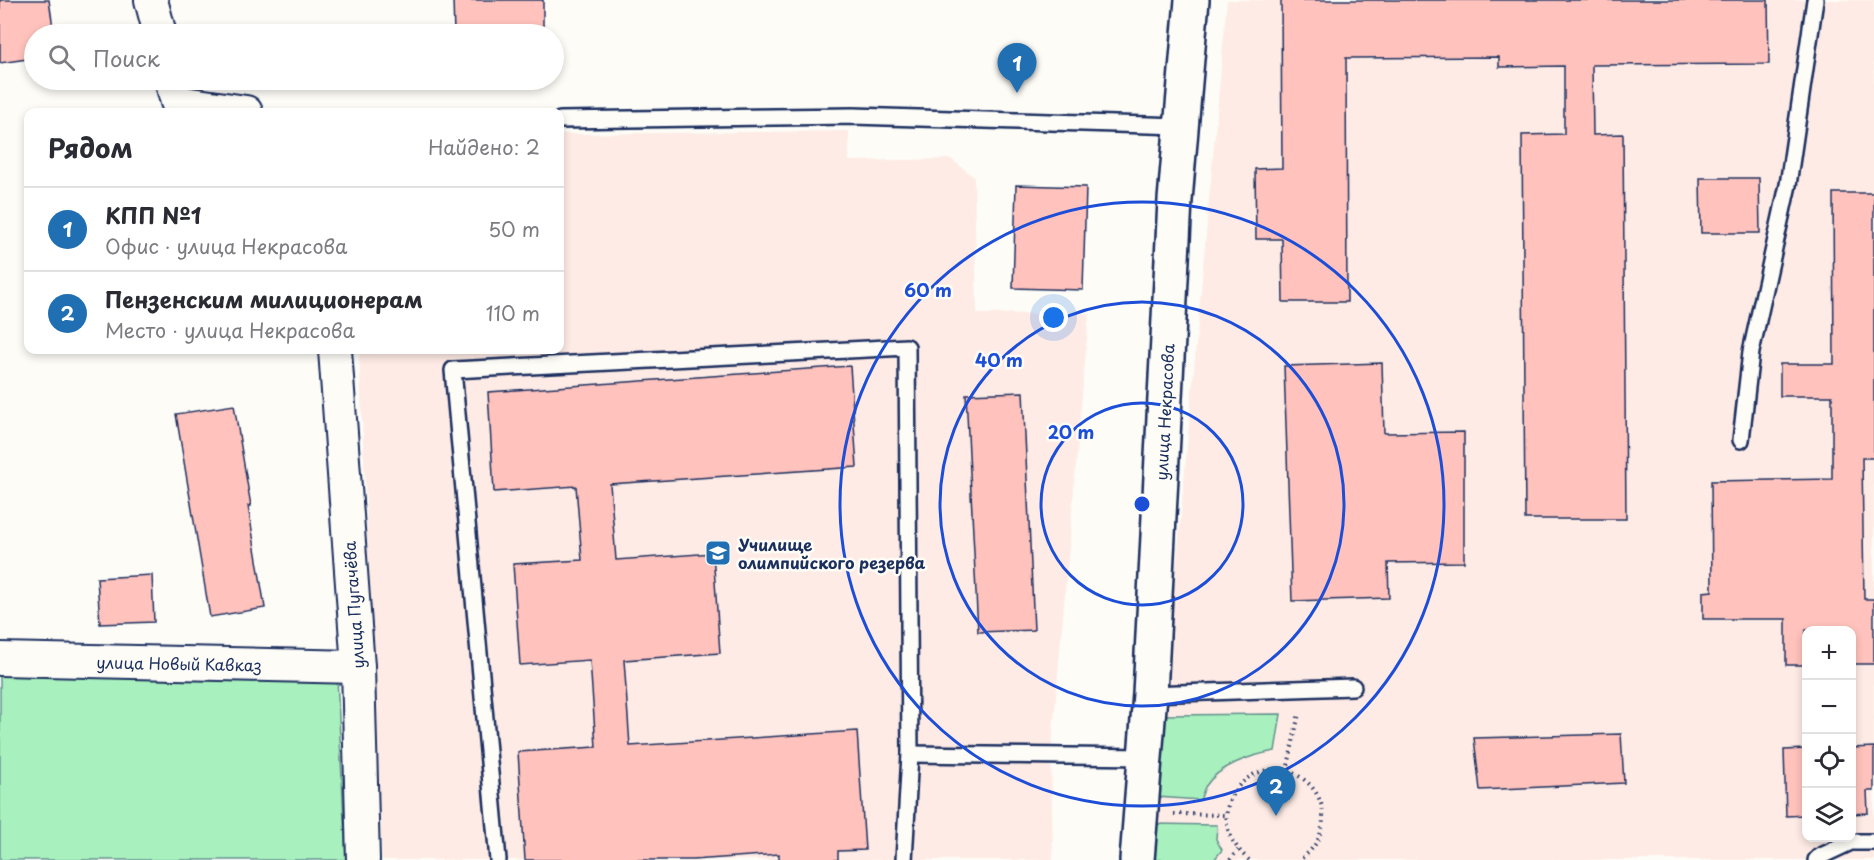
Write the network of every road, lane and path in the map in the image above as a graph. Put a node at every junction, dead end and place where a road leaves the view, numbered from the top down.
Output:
1 (151, 0) edge
2 (1192, 0) edge
3 (1815, 0) edge
4 (157, 24) edge
5 (174, 90) edge
6 (218, 108) edge
7 (564, 120) edge
8 (1181, 126) junction
9 (335, 354) edge
10 (1741, 440) dead end
11 (0, 659) edge
12 (358, 667) junction
13 (1353, 687) dead end
14 (1304, 689) junction
15 (1150, 694) junction
16 (910, 754) junction
17 (1145, 757) junction
18 (1287, 771) junction
19 (1141, 813) junction
20 (1226, 815) junction
21 (1874, 843) edge
22 (1238, 850) junction
23 (363, 860) edge
24 (498, 860) edge
25 (904, 860) edge
26 (1137, 860) edge
27 (1230, 860) edge
28 (1249, 860) edge
29 (1299, 860) edge
30 (1816, 860) edge

1 - 4 street
2 - 8 main road, улица Некрасова
3 - 10 lane
5 - 6 street
7 - 8 lane
8 - 15 main road, улица Некрасова
9 - 12 street, улица Пугачёва
11 - 12 street, улица Новый Кавказ
12 - 23 street, улица Пугачёва
13 - 14 lane
14 - 15 lane
14 - 18 path
15 - 17 main road, улица Некрасова
16 - 17 lane
16 - 24 lane
16 - 25 lane
17 - 19 main road, улица Некрасова
18 - 20 path
18 - 29 path
19 - 20 path
19 - 26 main road, улица Некрасова
20 - 22 path
21 - 30 lane
22 - 27 path
22 - 28 path

